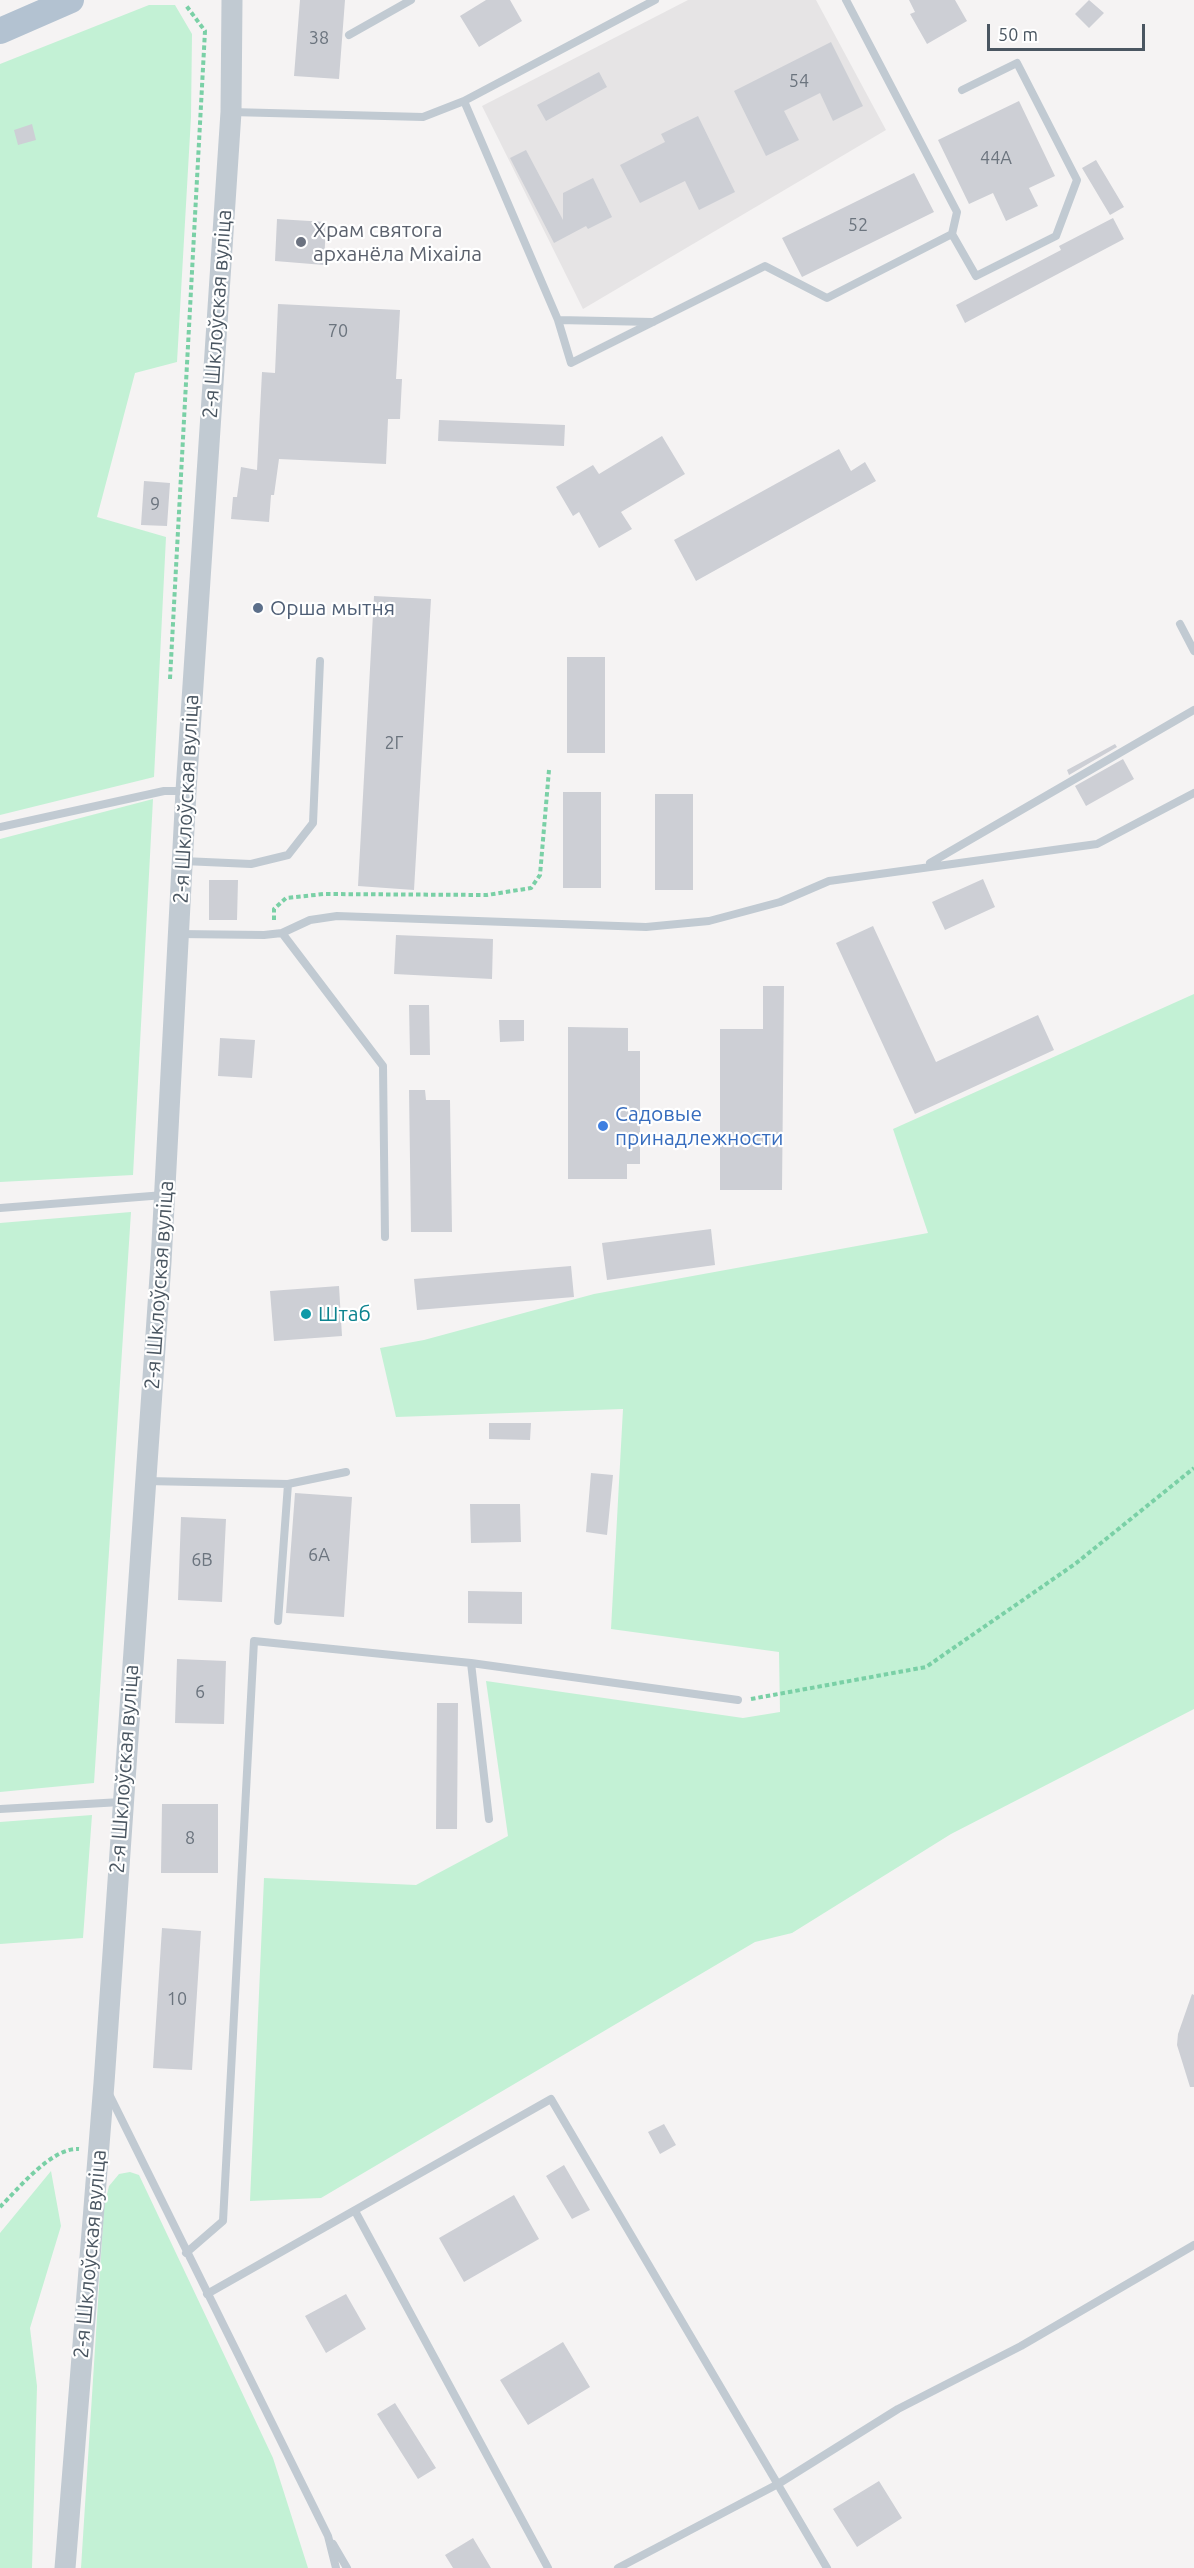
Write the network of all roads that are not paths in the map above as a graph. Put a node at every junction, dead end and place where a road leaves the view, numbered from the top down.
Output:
1 (71, 0) edge
2 (232, 0) edge
3 (411, 0) edge
4 (654, 0) edge
5 (846, 0) edge
6 (0, 31) edge
7 (349, 35) dead end
8 (962, 90) dead end
9 (464, 101) junction
10 (231, 112) junction
11 (952, 234) junction
12 (558, 320) junction
13 (653, 322) junction
14 (1180, 624) dead end
15 (1194, 651) edge
16 (320, 661) dead end
17 (1194, 710) edge
18 (186, 791) junction
19 (1194, 793) edge
20 (0, 827) edge
21 (182, 861) junction
22 (925, 866) junction
23 (282, 933) junction
24 (178, 934) junction
25 (165, 1196) junction
26 (0, 1208) edge
27 (385, 1237) dead end
28 (346, 1472) dead end
29 (146, 1481) junction
30 (288, 1484) junction
31 (278, 1621) dead end
32 (471, 1663) junction
33 (738, 1700) road end
34 (121, 1802) junction
35 (0, 1809) edge
36 (489, 1819) dead end
37 (104, 2083) junction
38 (354, 2211) junction
39 (1194, 2245) edge
40 (186, 2253) junction
41 (207, 2294) junction
42 (778, 2484) junction
43 (328, 2536) junction
44 (64, 2568) edge
45 (336, 2568) edge
46 (347, 2568) edge
47 (548, 2568) edge
48 (618, 2568) edge
49 (827, 2568) edge

1 - 6 main road
2 - 10 street, 2-я Шклоўская вуліца
3 - 7 lane
4 - 9 lane
5 - 11 lane
8 - 11 lane
9 - 10 lane
9 - 12 lane
10 - 18 street, 2-я Шклоўская вуліца
11 - 13 lane
12 - 13 lane
12 - 13 lane
14 - 15 lane
16 - 21 lane
17 - 22 lane
18 - 20 lane
18 - 21 street, 2-я Шклоўская вуліца
19 - 22 lane
21 - 24 street, 2-я Шклоўская вуліца
22 - 23 lane
23 - 24 lane
23 - 27 lane
24 - 25 street, 2-я Шклоўская вуліца
25 - 26 lane
25 - 29 street, 2-я Шклоўская вуліца
28 - 30 lane
29 - 30 lane
29 - 34 street, 2-я Шклоўская вуліца
30 - 31 lane
32 - 33 lane
32 - 36 lane
32 - 40 lane
34 - 35 lane
34 - 37 street, 2-я Шклоўская вуліца
37 - 40 lane
37 - 44 street, 2-я Шклоўская вуліца
38 - 41 lane
38 - 42 lane
38 - 47 lane
39 - 42 lane
40 - 41 lane
41 - 43 lane
42 - 48 lane
42 - 49 lane
43 - 45 lane
43 - 46 lane

